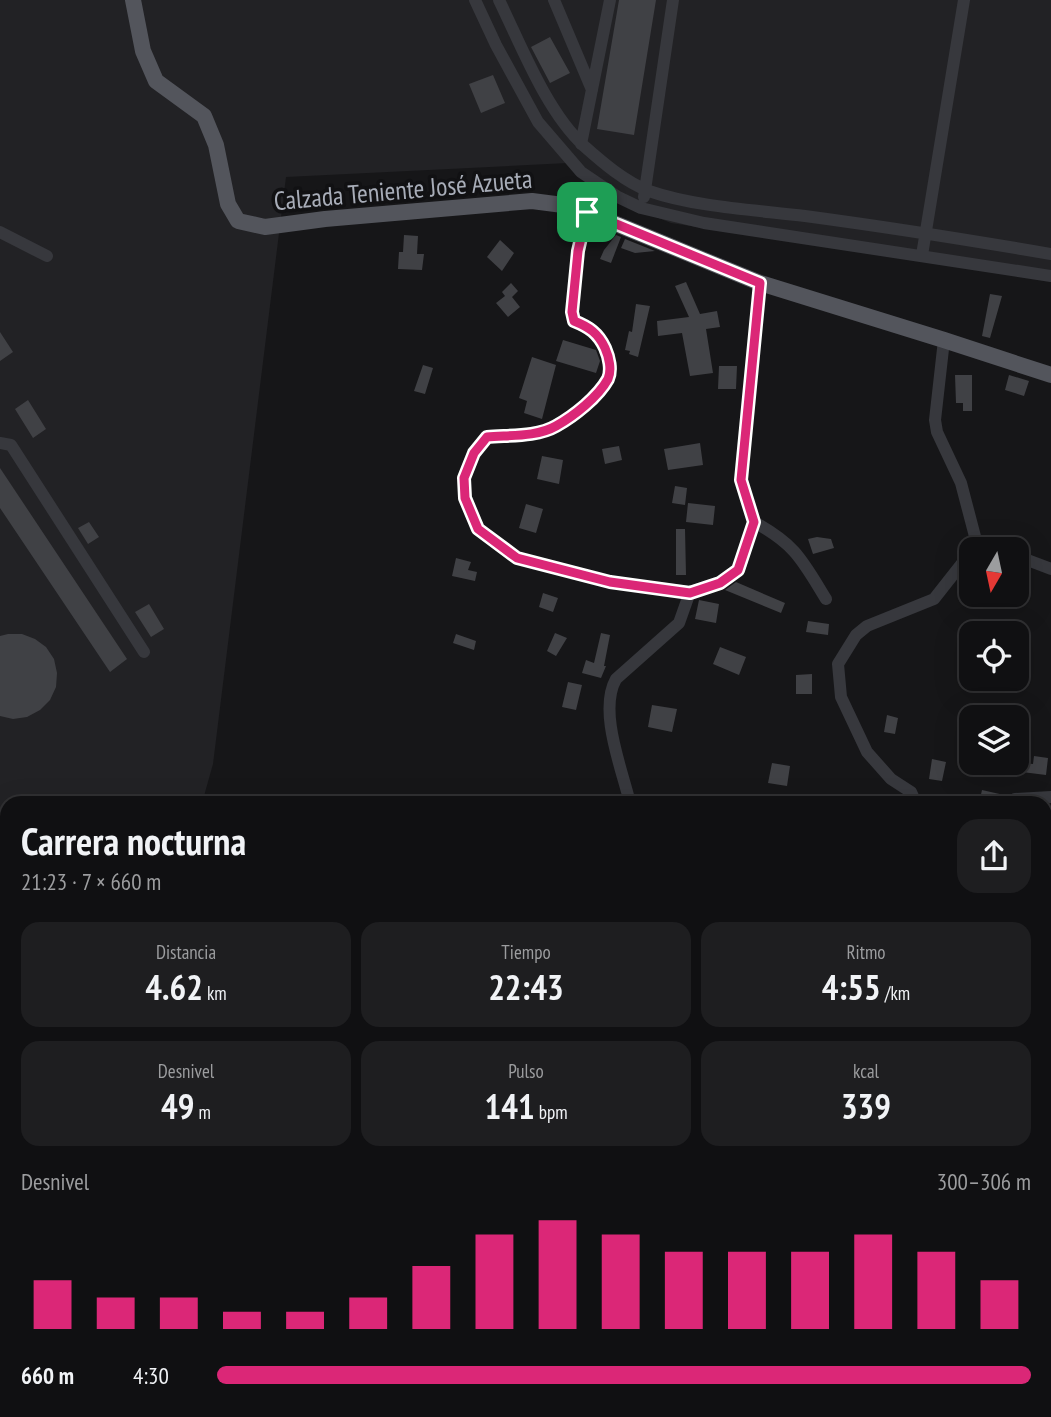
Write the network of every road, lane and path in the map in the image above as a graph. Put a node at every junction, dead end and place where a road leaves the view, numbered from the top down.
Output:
1 (133, 0) edge
2 (475, 0) edge
3 (499, 0) edge
4 (554, 0) edge
5 (610, 0) edge
6 (673, 0) edge
7 (964, 0) edge
8 (516, 35) junction
9 (496, 45) junction
10 (592, 90) junction
11 (581, 144) junction
12 (645, 190) junction
13 (640, 208) junction
14 (587, 212) junction
15 (0, 232) edge
16 (926, 233) junction
17 (1051, 254) edge
18 (922, 255) junction
19 (47, 256) dead end
20 (1051, 276) edge
21 (760, 283) junction
22 (944, 340) junction
23 (1051, 376) edge
24 (0, 443) edge
25 (754, 522) junction
26 (972, 537) edge
27 (1029, 561) edge
28 (959, 567) edge
29 (1051, 569) edge
30 (690, 593) junction
31 (826, 599) dead end
32 (144, 652) dead end
33 (628, 796) edge
34 (913, 796) edge

1 - 14 main road, Calzada Teniente José Azueta
2 - 9 street
3 - 8 street
4 - 10 street
5 - 10 street
6 - 12 street
7 - 16 street
8 - 9 street
8 - 11 street
9 - 13 street
10 - 11 street
11 - 12 street
12 - 13 street
12 - 16 street
13 - 18 street
14 - 21 main road, Calzada Teniente José Azueta
14 - 30 street
15 - 19 street
16 - 17 street
16 - 18 street
18 - 20 street
21 - 22 main road, Calzada Teniente José Azueta
21 - 25 street
22 - 23 main road, Calzada Teniente José Azueta
22 - 26 street
24 - 32 street
25 - 30 street
25 - 31 street
27 - 29 street
28 - 34 street
30 - 33 street

